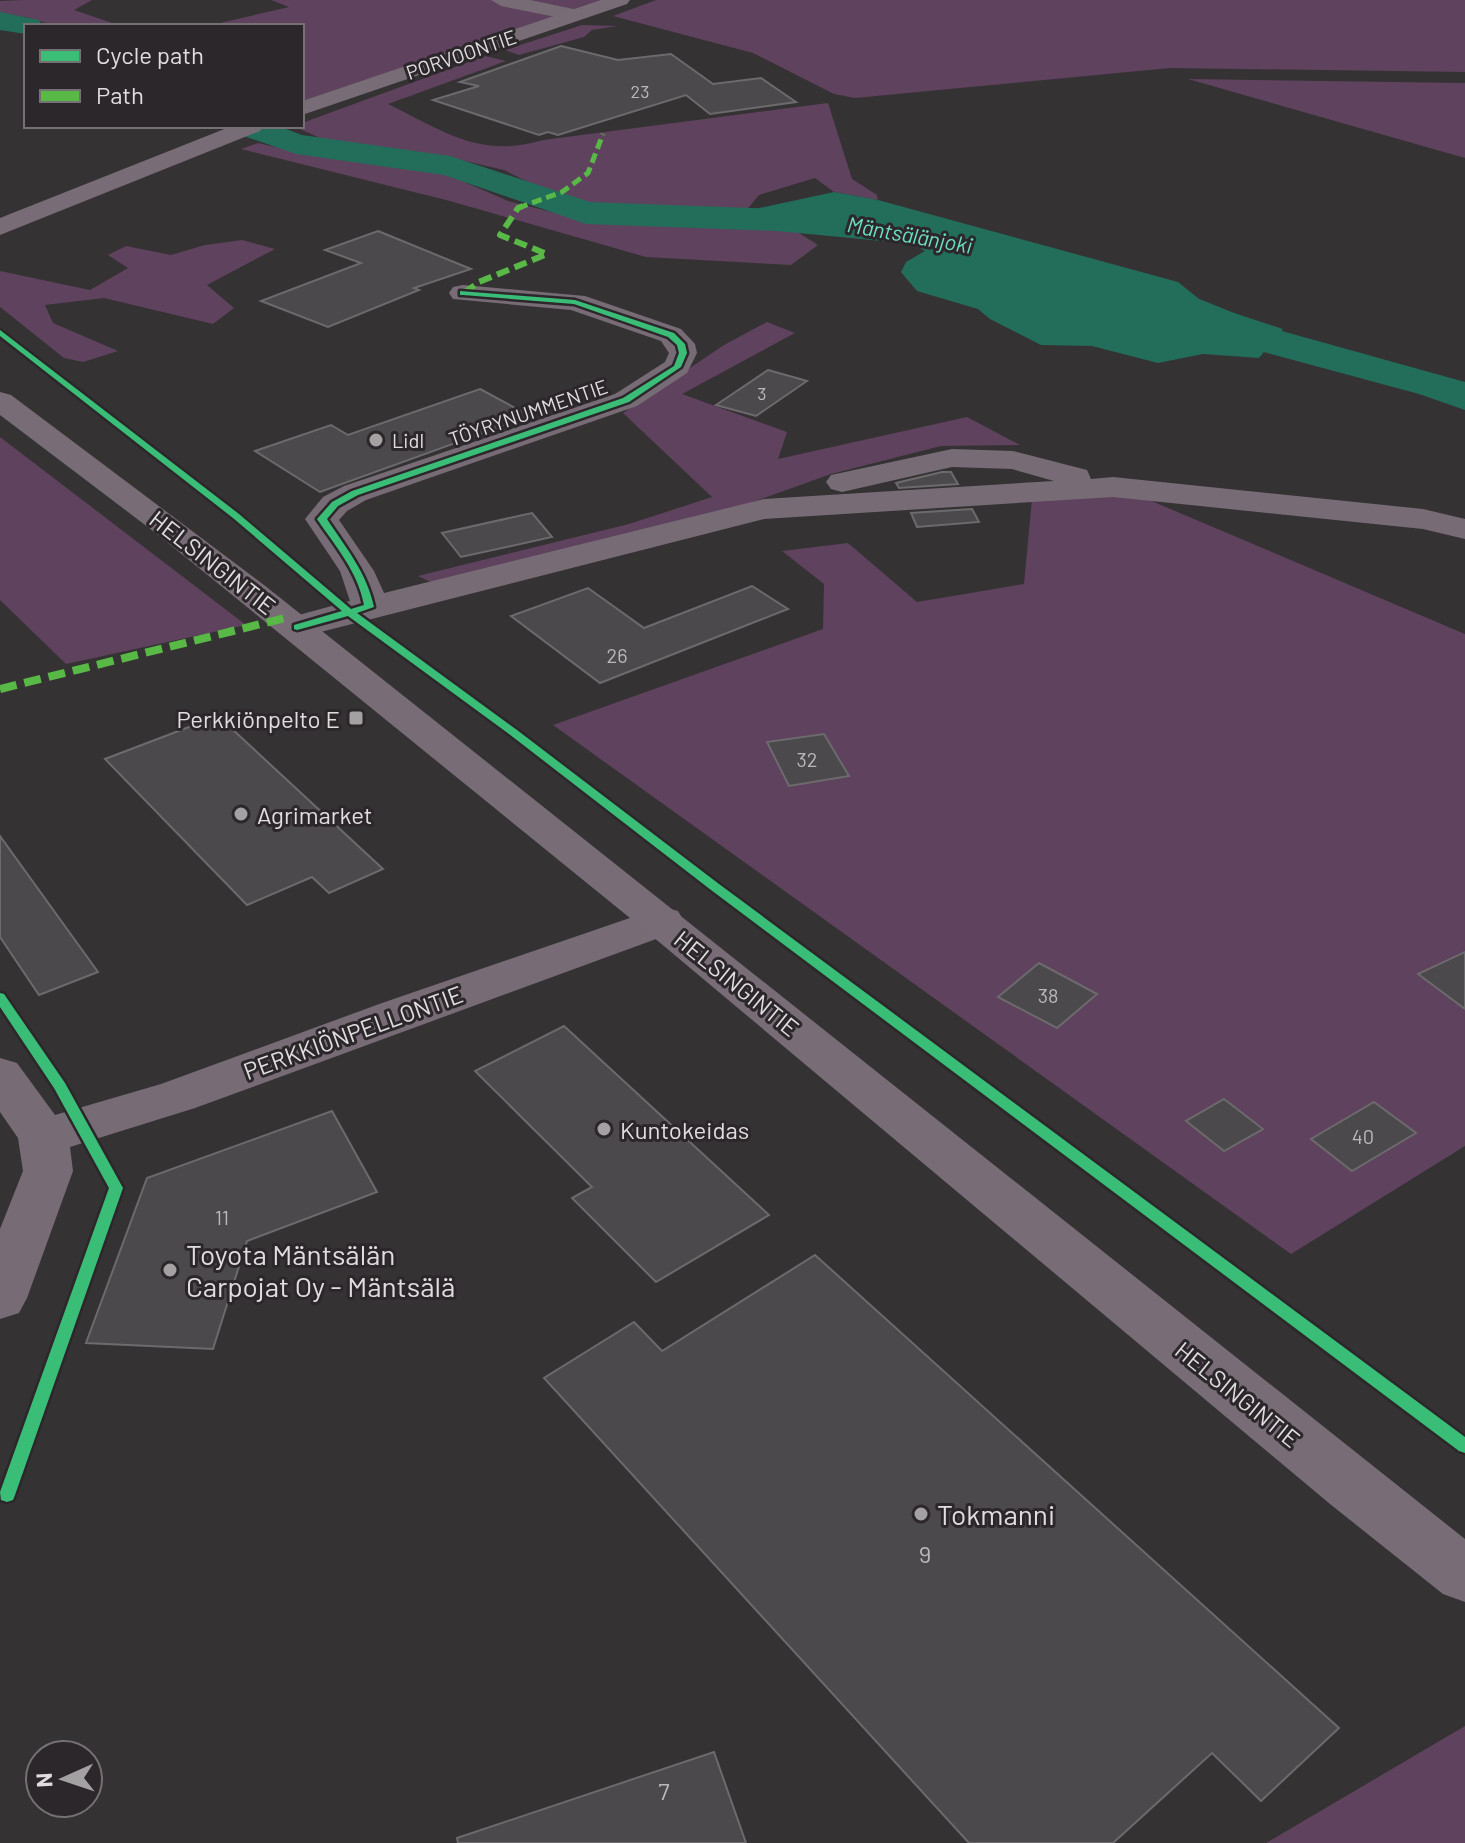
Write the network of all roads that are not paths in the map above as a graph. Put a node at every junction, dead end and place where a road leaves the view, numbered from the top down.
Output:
1 (501, 0) edge
2 (620, 0) edge
3 (576, 15) junction
4 (304, 107) edge
5 (247, 128) edge
6 (61, 205) junction
7 (0, 227) edge
8 (0, 243) edge
9 (463, 293) dead end
10 (0, 401) edge
11 (1465, 529) edge
12 (369, 607) junction
13 (297, 627) junction
14 (662, 921) junction
15 (0, 1075) edge
16 (43, 1136) junction
17 (0, 1298) edge
18 (1465, 1575) edge

1 - 3 street
2 - 3 main road, PORVOONTIE
3 - 4 main road, PORVOONTIE
5 - 6 main road
6 - 7 main road
6 - 8 main road
9 - 12 street, TÖYRYNUMMENTIE
10 - 13 main road, HELSINGINTIE
11 - 12 street
12 - 13 street
13 - 14 main road, HELSINGINTIE
14 - 16 street, PERKKIÖNPELLONTIE
14 - 18 main road, HELSINGINTIE
15 - 16 street
16 - 17 street

